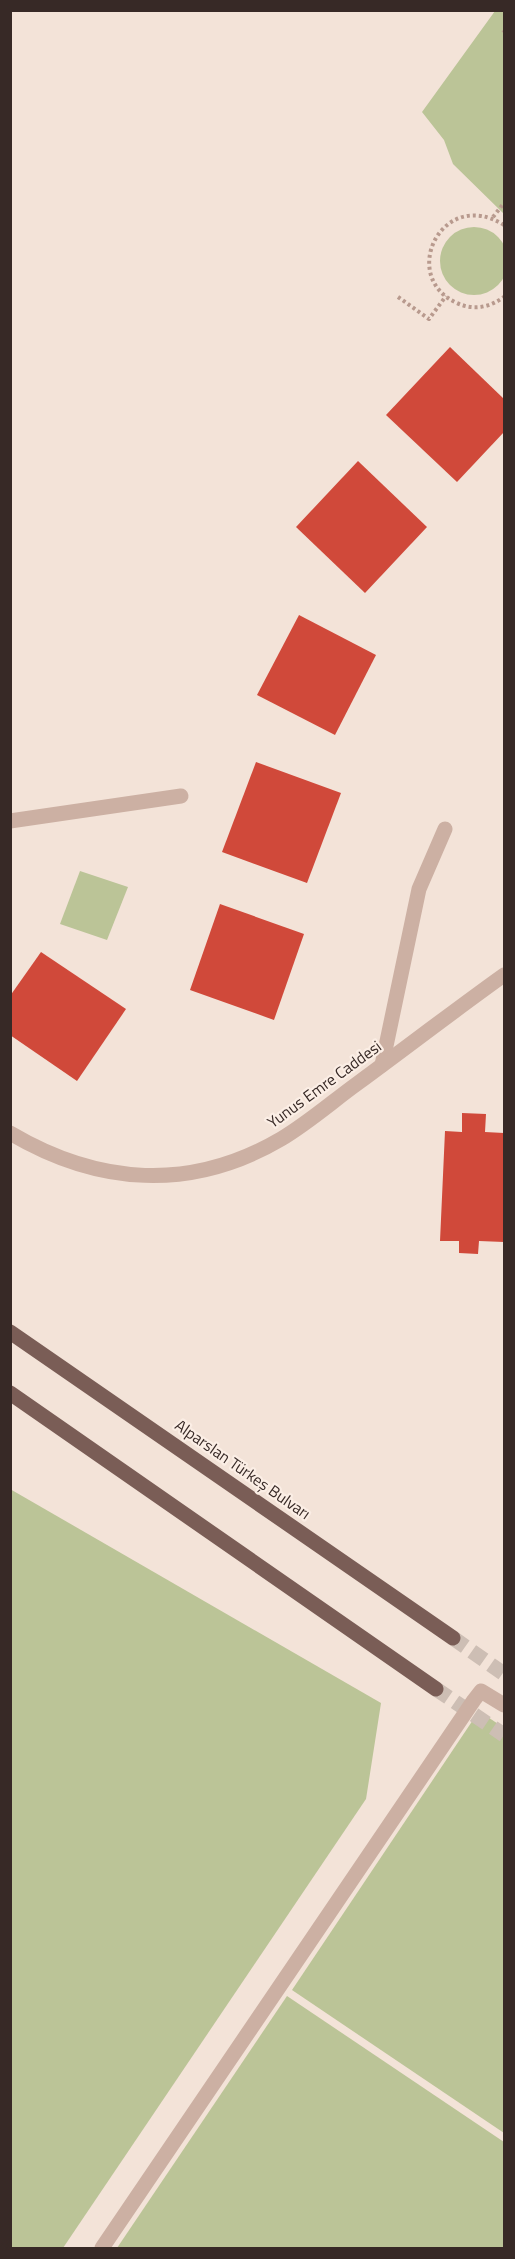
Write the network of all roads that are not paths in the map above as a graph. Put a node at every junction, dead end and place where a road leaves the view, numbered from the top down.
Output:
1 (181, 796) dead end
2 (10, 821) edge
3 (445, 829) dead end
4 (504, 975) edge
5 (382, 1065) junction
6 (10, 1133) edge
7 (10, 1332) edge
8 (10, 1393) edge
9 (453, 1638) tunnel mouth
10 (436, 1689) tunnel mouth
11 (504, 1705) edge
12 (102, 2248) edge

1 - 2 street
3 - 5 street
4 - 5 street, Yunus Emre Caddesi
5 - 6 street, Yunus Emre Caddesi
7 - 9 main road, Alparslan Türkeş Bulvarı
8 - 10 main road
11 - 12 street

